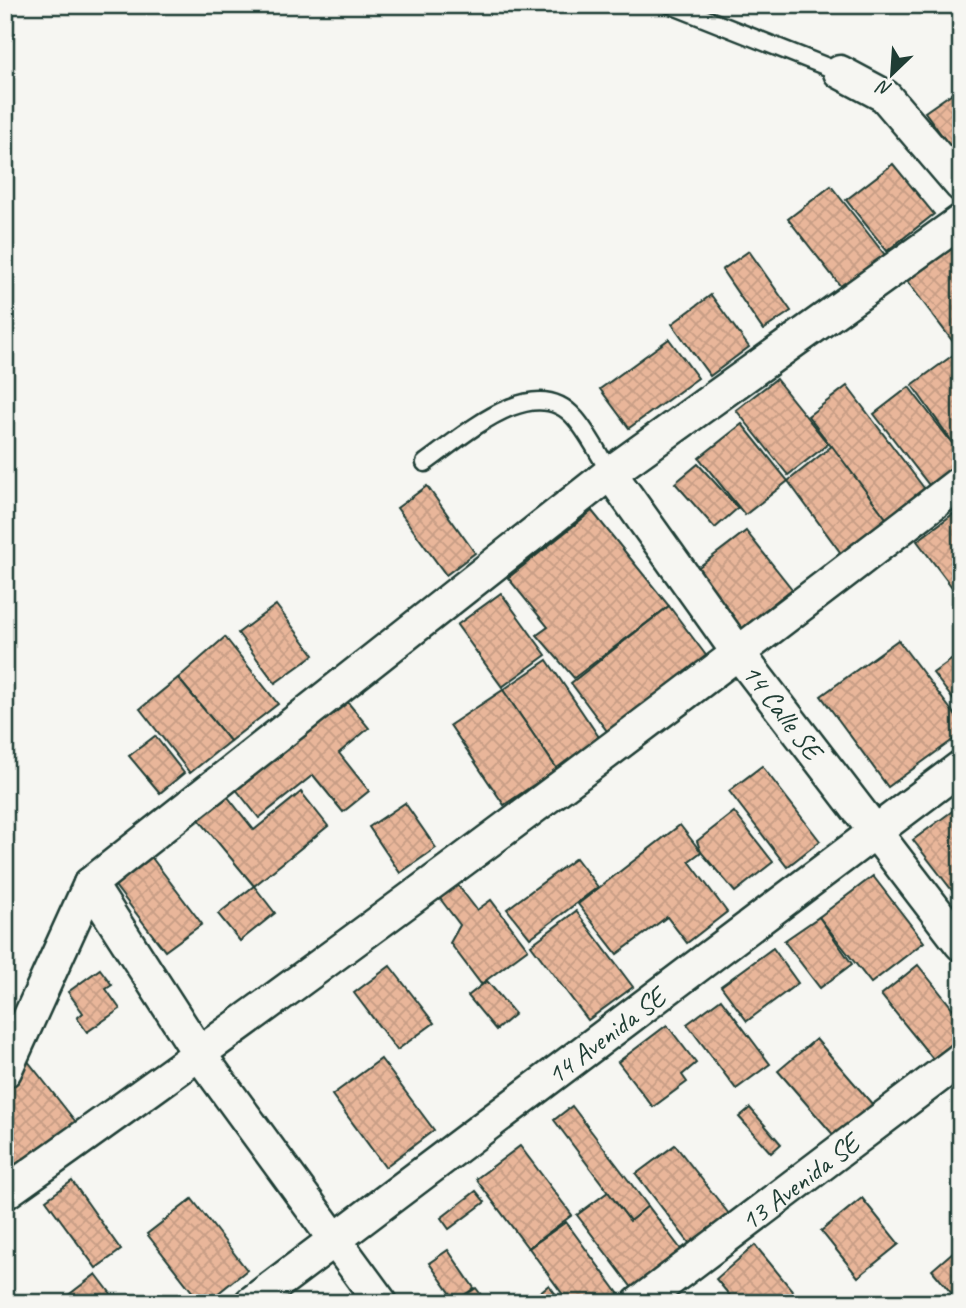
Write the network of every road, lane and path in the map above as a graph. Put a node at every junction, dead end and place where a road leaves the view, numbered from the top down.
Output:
1 (671, 5) edge
2 (840, 72) joint
3 (961, 185) edge
4 (961, 221) edge
5 (425, 463) dead end
6 (610, 473) junction
7 (961, 482) edge
8 (739, 654) junction
9 (961, 766) edge
10 (877, 833) junction
11 (90, 884) junction
12 (961, 944) edge
13 (200, 1055) junction
14 (961, 1059) edge
15 (5, 1071) edge
16 (5, 1193) edge
17 (333, 1240) junction
18 (251, 1303) edge
19 (381, 1303) edge
20 (639, 1303) edge

1 - 2 lane
2 - 3 street
4 - 6 street
5 - 6 lane
6 - 8 street, 14 Calle SE
6 - 11 street
7 - 8 street
8 - 10 street, 14 Calle SE
8 - 13 street
9 - 10 street, 14 Avenida SE
10 - 12 street, 14 Calle SE
10 - 17 street, 14 Avenida SE
11 - 13 street
11 - 15 street
13 - 16 street
13 - 17 street
14 - 20 street, 13 Avenida SE
17 - 18 street, 14 Avenida SE
17 - 19 street

